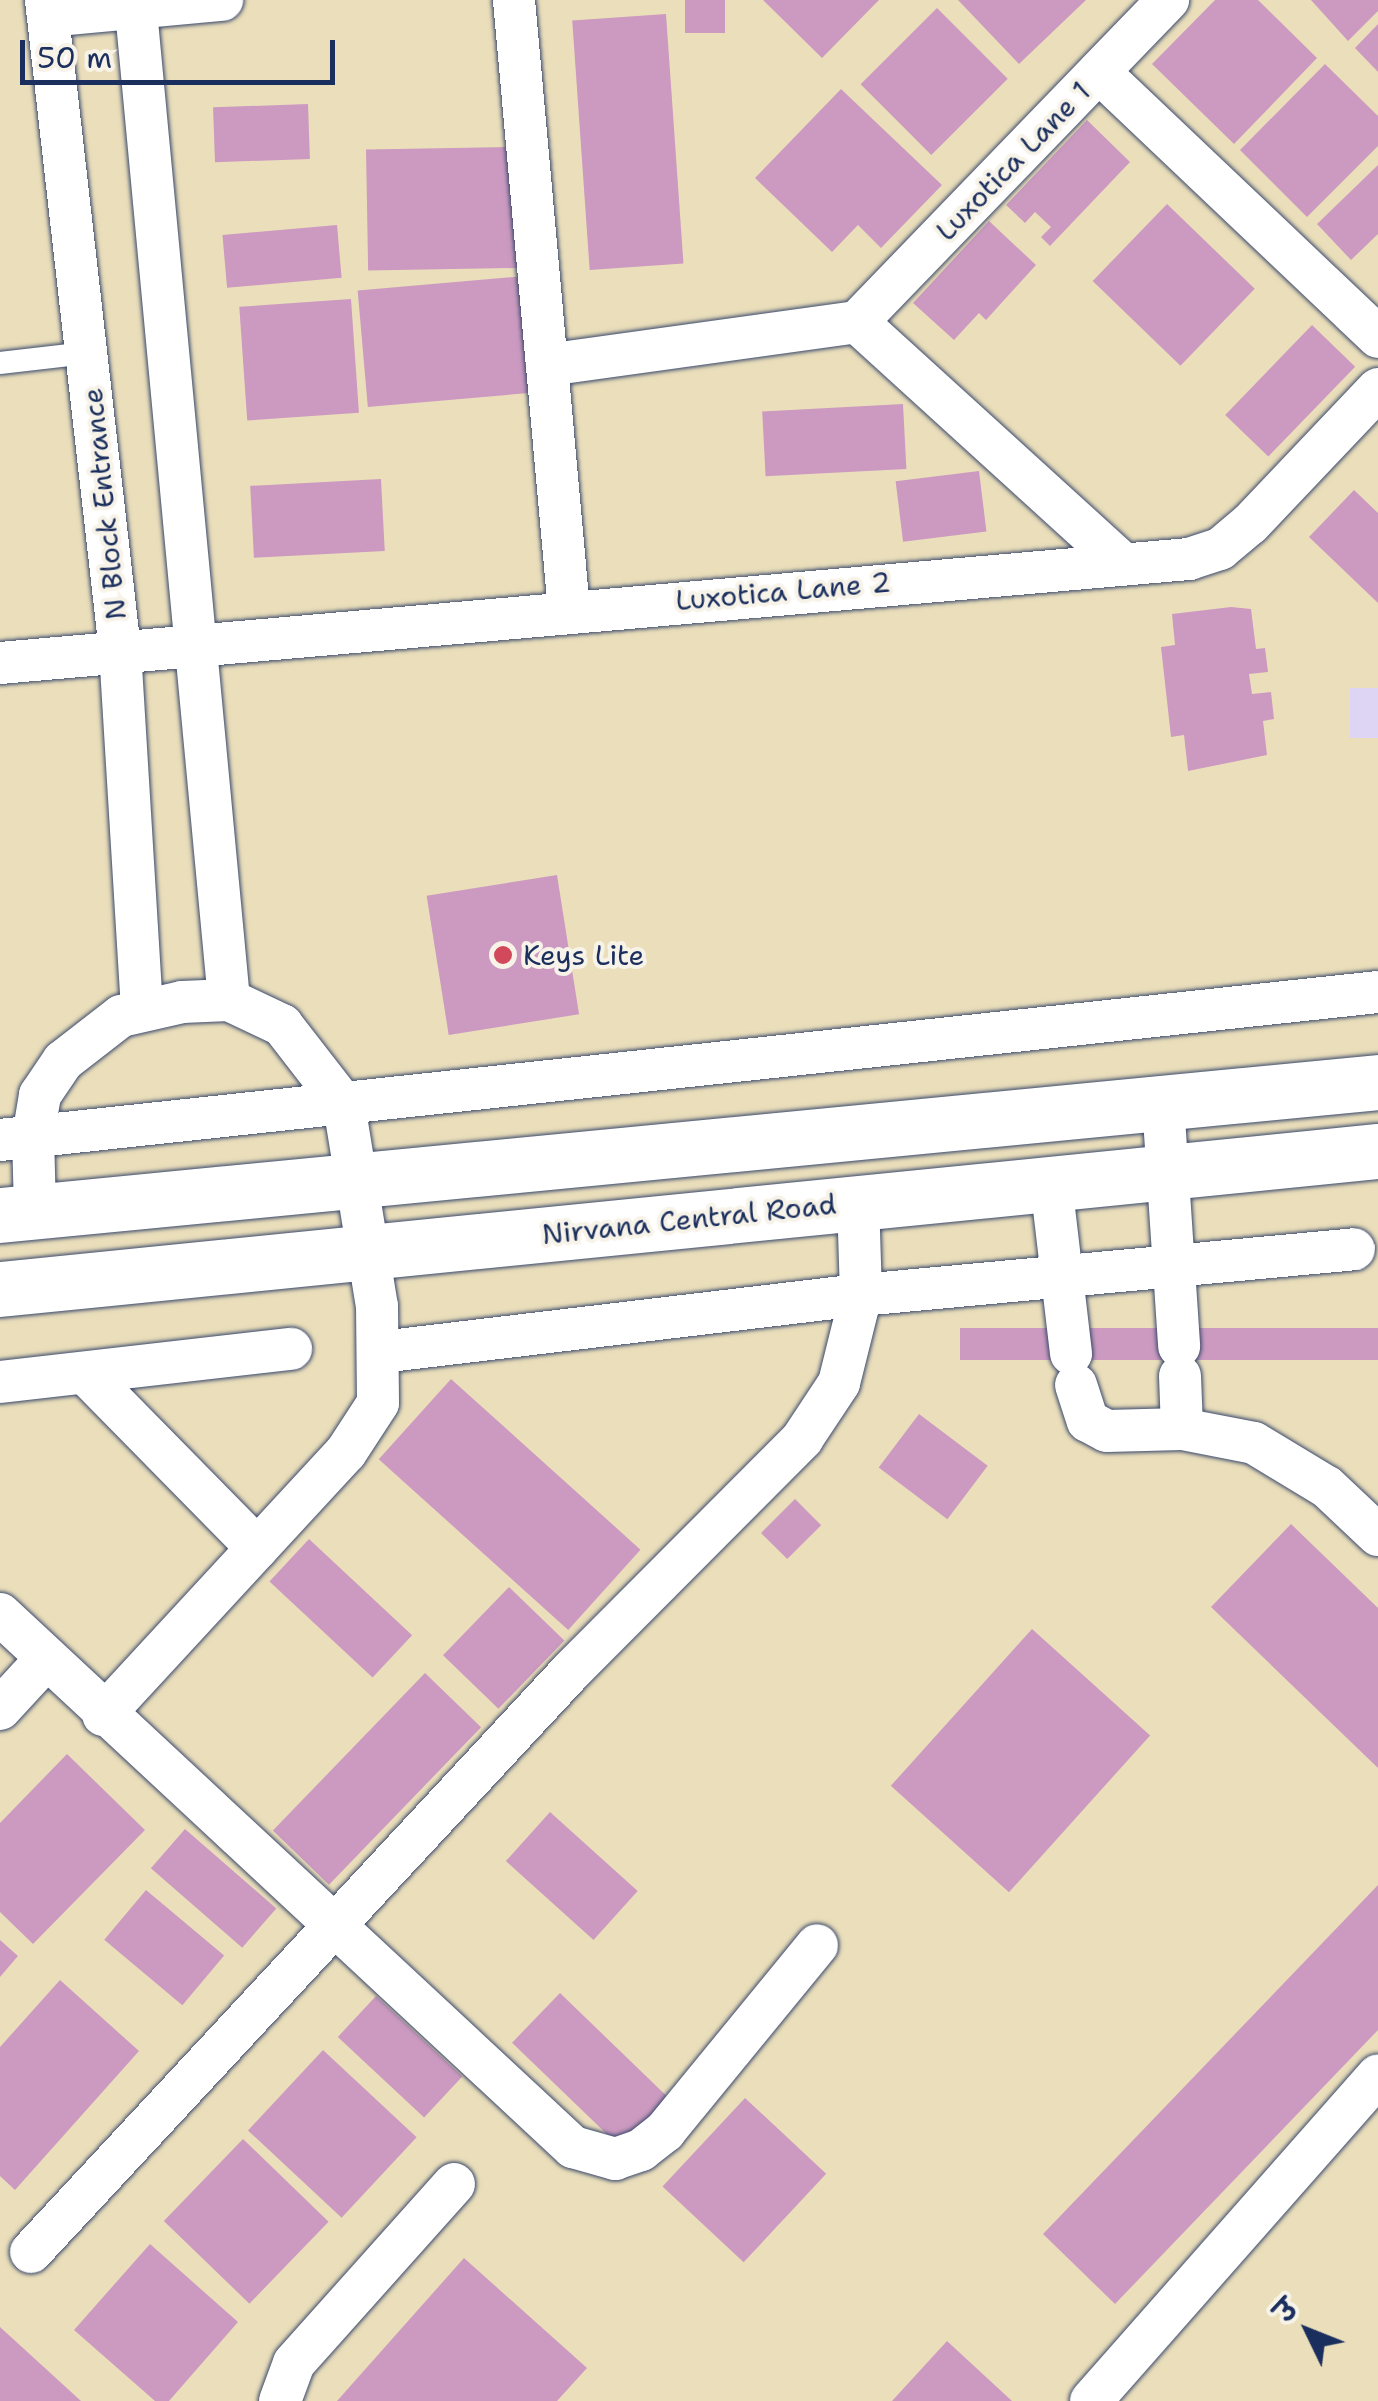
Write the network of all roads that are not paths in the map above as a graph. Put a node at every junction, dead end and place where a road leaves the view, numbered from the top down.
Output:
1 (222, 0) edge
2 (514, 0) edge
3 (1168, 0) edge
4 (136, 4) edge
5 (47, 8) edge
6 (1099, 72) junction
7 (858, 322) junction
8 (1378, 337) edge
9 (86, 354) junction
10 (0, 363) edge
11 (547, 365) junction
12 (1378, 390) edge
13 (1119, 560) junction
14 (570, 610) junction
15 (195, 644) junction
16 (120, 650) junction
17 (0, 663) edge
18 (1378, 992) edge
19 (229, 1000) junction
20 (142, 1009) junction
21 (1378, 1082) edge
22 (1163, 1103) junction
23 (344, 1105) junction
24 (16, 1138) edge
25 (1378, 1151) edge
26 (1168, 1173) junction
27 (356, 1180) junction
28 (1051, 1183) junction
29 (858, 1202) junction
30 (18, 1213) edge
31 (1354, 1249) dead end
32 (366, 1251) junction
33 (1174, 1266) junction
34 (1063, 1280) junction
35 (0, 1289) edge
36 (861, 1295) junction
37 (291, 1350) dead end
38 (382, 1352) junction
39 (87, 1375) junction
40 (0, 1382) edge
41 (1182, 1430) junction
42 (1378, 1534) edge
43 (257, 1548) junction
44 (0, 1614) edge
45 (48, 1658) junction
46 (0, 1709) edge
47 (103, 1715) junction
48 (336, 1928) junction
49 (817, 1945) dead end
50 (1378, 2075) edge
51 (454, 2184) dead end
52 (31, 2252) dead end
53 (280, 2401) edge
54 (1091, 2401) edge

1 - 4 street
2 - 11 street
3 - 6 street, Luxotica Lane 1
4 - 5 street
4 - 15 street
5 - 9 street, N Block Entrance
6 - 7 street, Luxotica Lane 1
6 - 8 street
7 - 11 street
7 - 13 street
9 - 10 lane
9 - 16 street, N Block Entrance
11 - 14 street
12 - 13 street, Luxotica Lane 2
13 - 14 street, Luxotica Lane 2
14 - 15 street, Luxotica Lane 2
15 - 16 street, Luxotica Lane 2
15 - 19 street
16 - 17 street, Luxotica Lane 2
16 - 20 street, N Block Entrance
18 - 23 street
19 - 20 street
19 - 23 street
20 - 24 street
21 - 22 main road
22 - 26 street
22 - 27 main road
23 - 24 street
23 - 27 street
24 - 30 street
25 - 26 main road, Nirvana Central Road
26 - 28 main road, Nirvana Central Road
26 - 33 street
27 - 30 main road
27 - 32 street
28 - 29 main road, Nirvana Central Road
28 - 34 street
29 - 32 main road, Nirvana Central Road
29 - 36 street
31 - 33 street
32 - 35 main road, Nirvana Central Road
32 - 38 street
33 - 34 street
33 - 41 street
34 - 36 street
34 - 41 street
36 - 38 street
36 - 48 street
37 - 39 street
38 - 43 street
39 - 40 street
39 - 43 street
41 - 42 street
43 - 47 street
44 - 45 street
45 - 46 street
45 - 47 street
47 - 48 street
48 - 49 street
48 - 52 street
50 - 54 street
51 - 53 street

